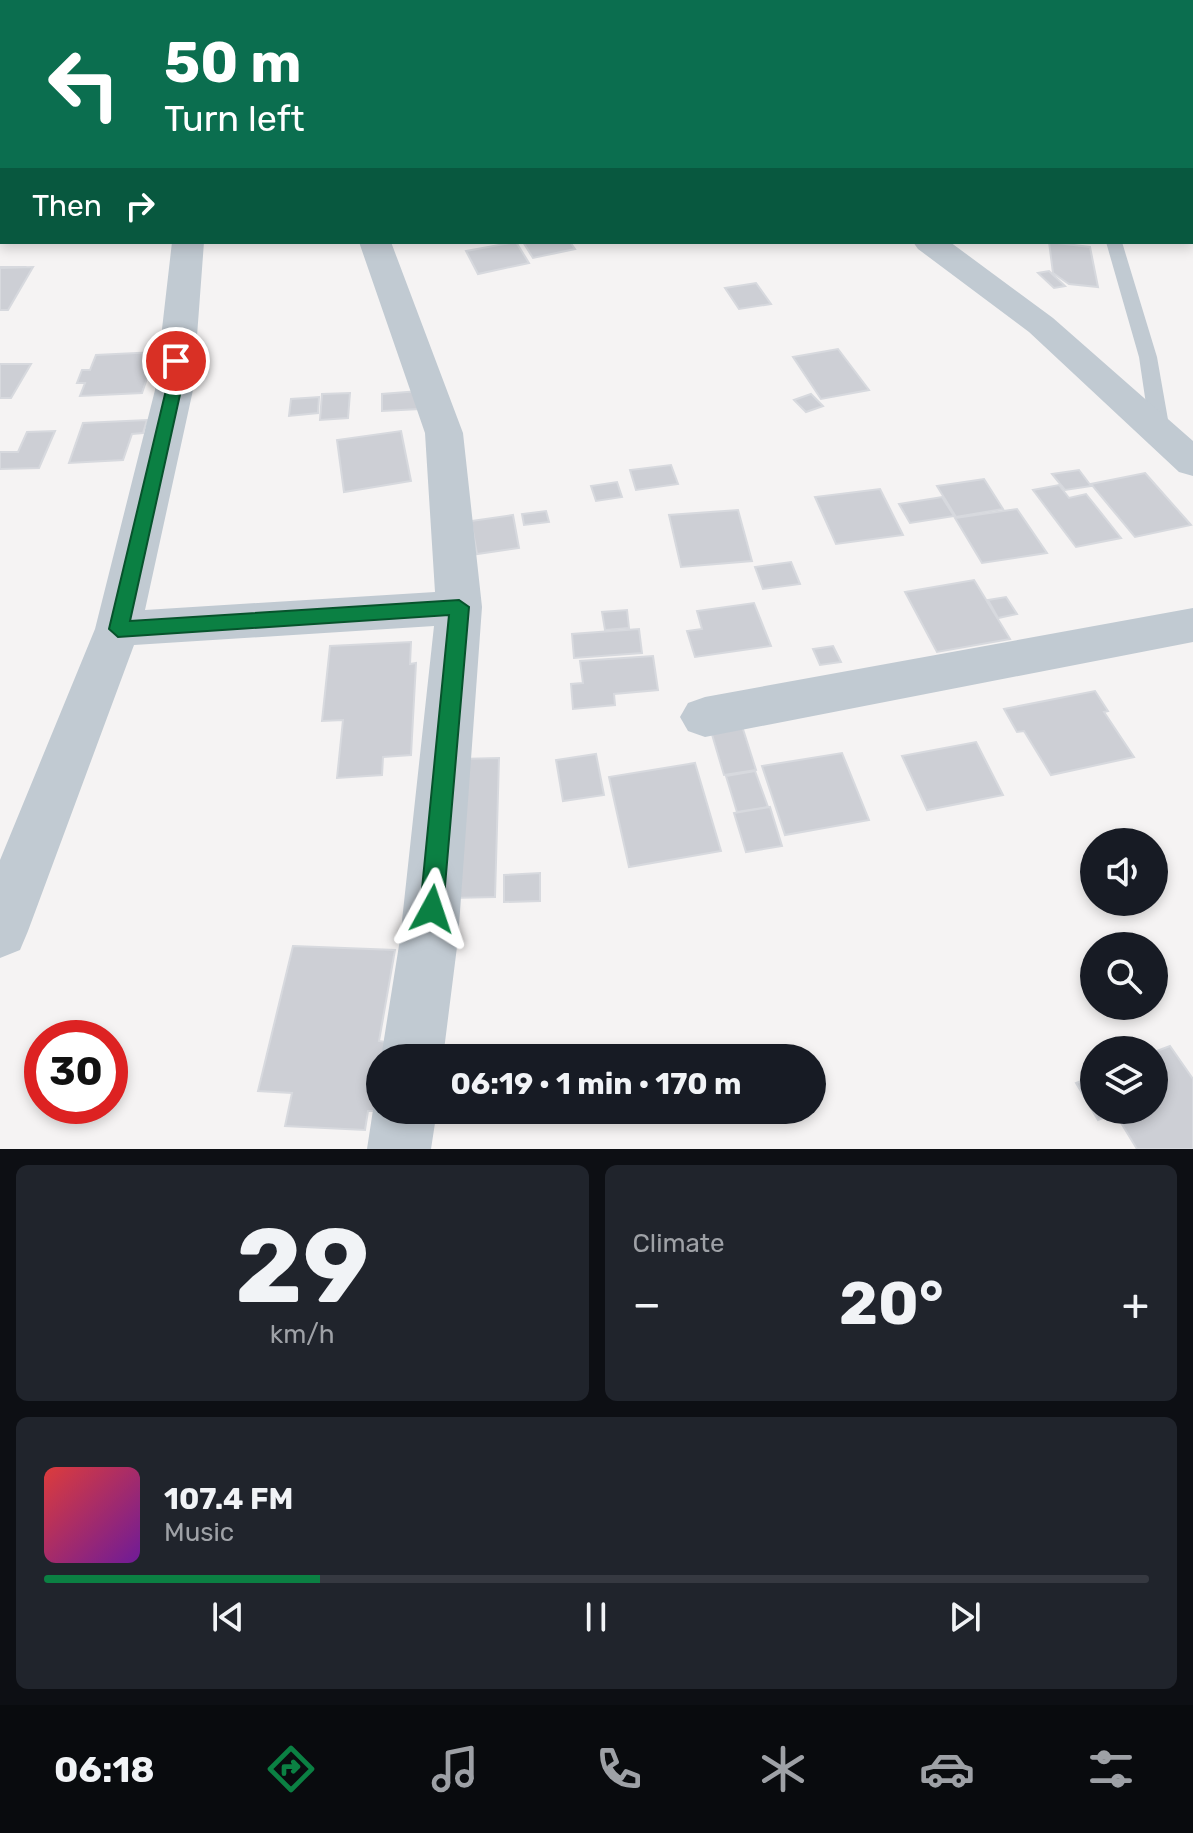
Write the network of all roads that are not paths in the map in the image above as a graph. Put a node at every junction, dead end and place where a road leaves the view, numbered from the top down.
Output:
1 (188, 244) edge
2 (376, 244) edge
3 (932, 244) edge
4 (1115, 244) edge
5 (1160, 431) junction
6 (1193, 463) edge
7 (459, 607) junction
8 (1193, 625) edge
9 (118, 629) junction
10 (705, 717) dead end
11 (0, 931) edge
12 (414, 1044) edge
13 (403, 1124) edge
14 (399, 1149) edge

1 - 9 street
2 - 7 street
3 - 5 street
4 - 5 lane
5 - 6 street
7 - 9 street
7 - 12 street
8 - 10 street
9 - 11 street
13 - 14 street

